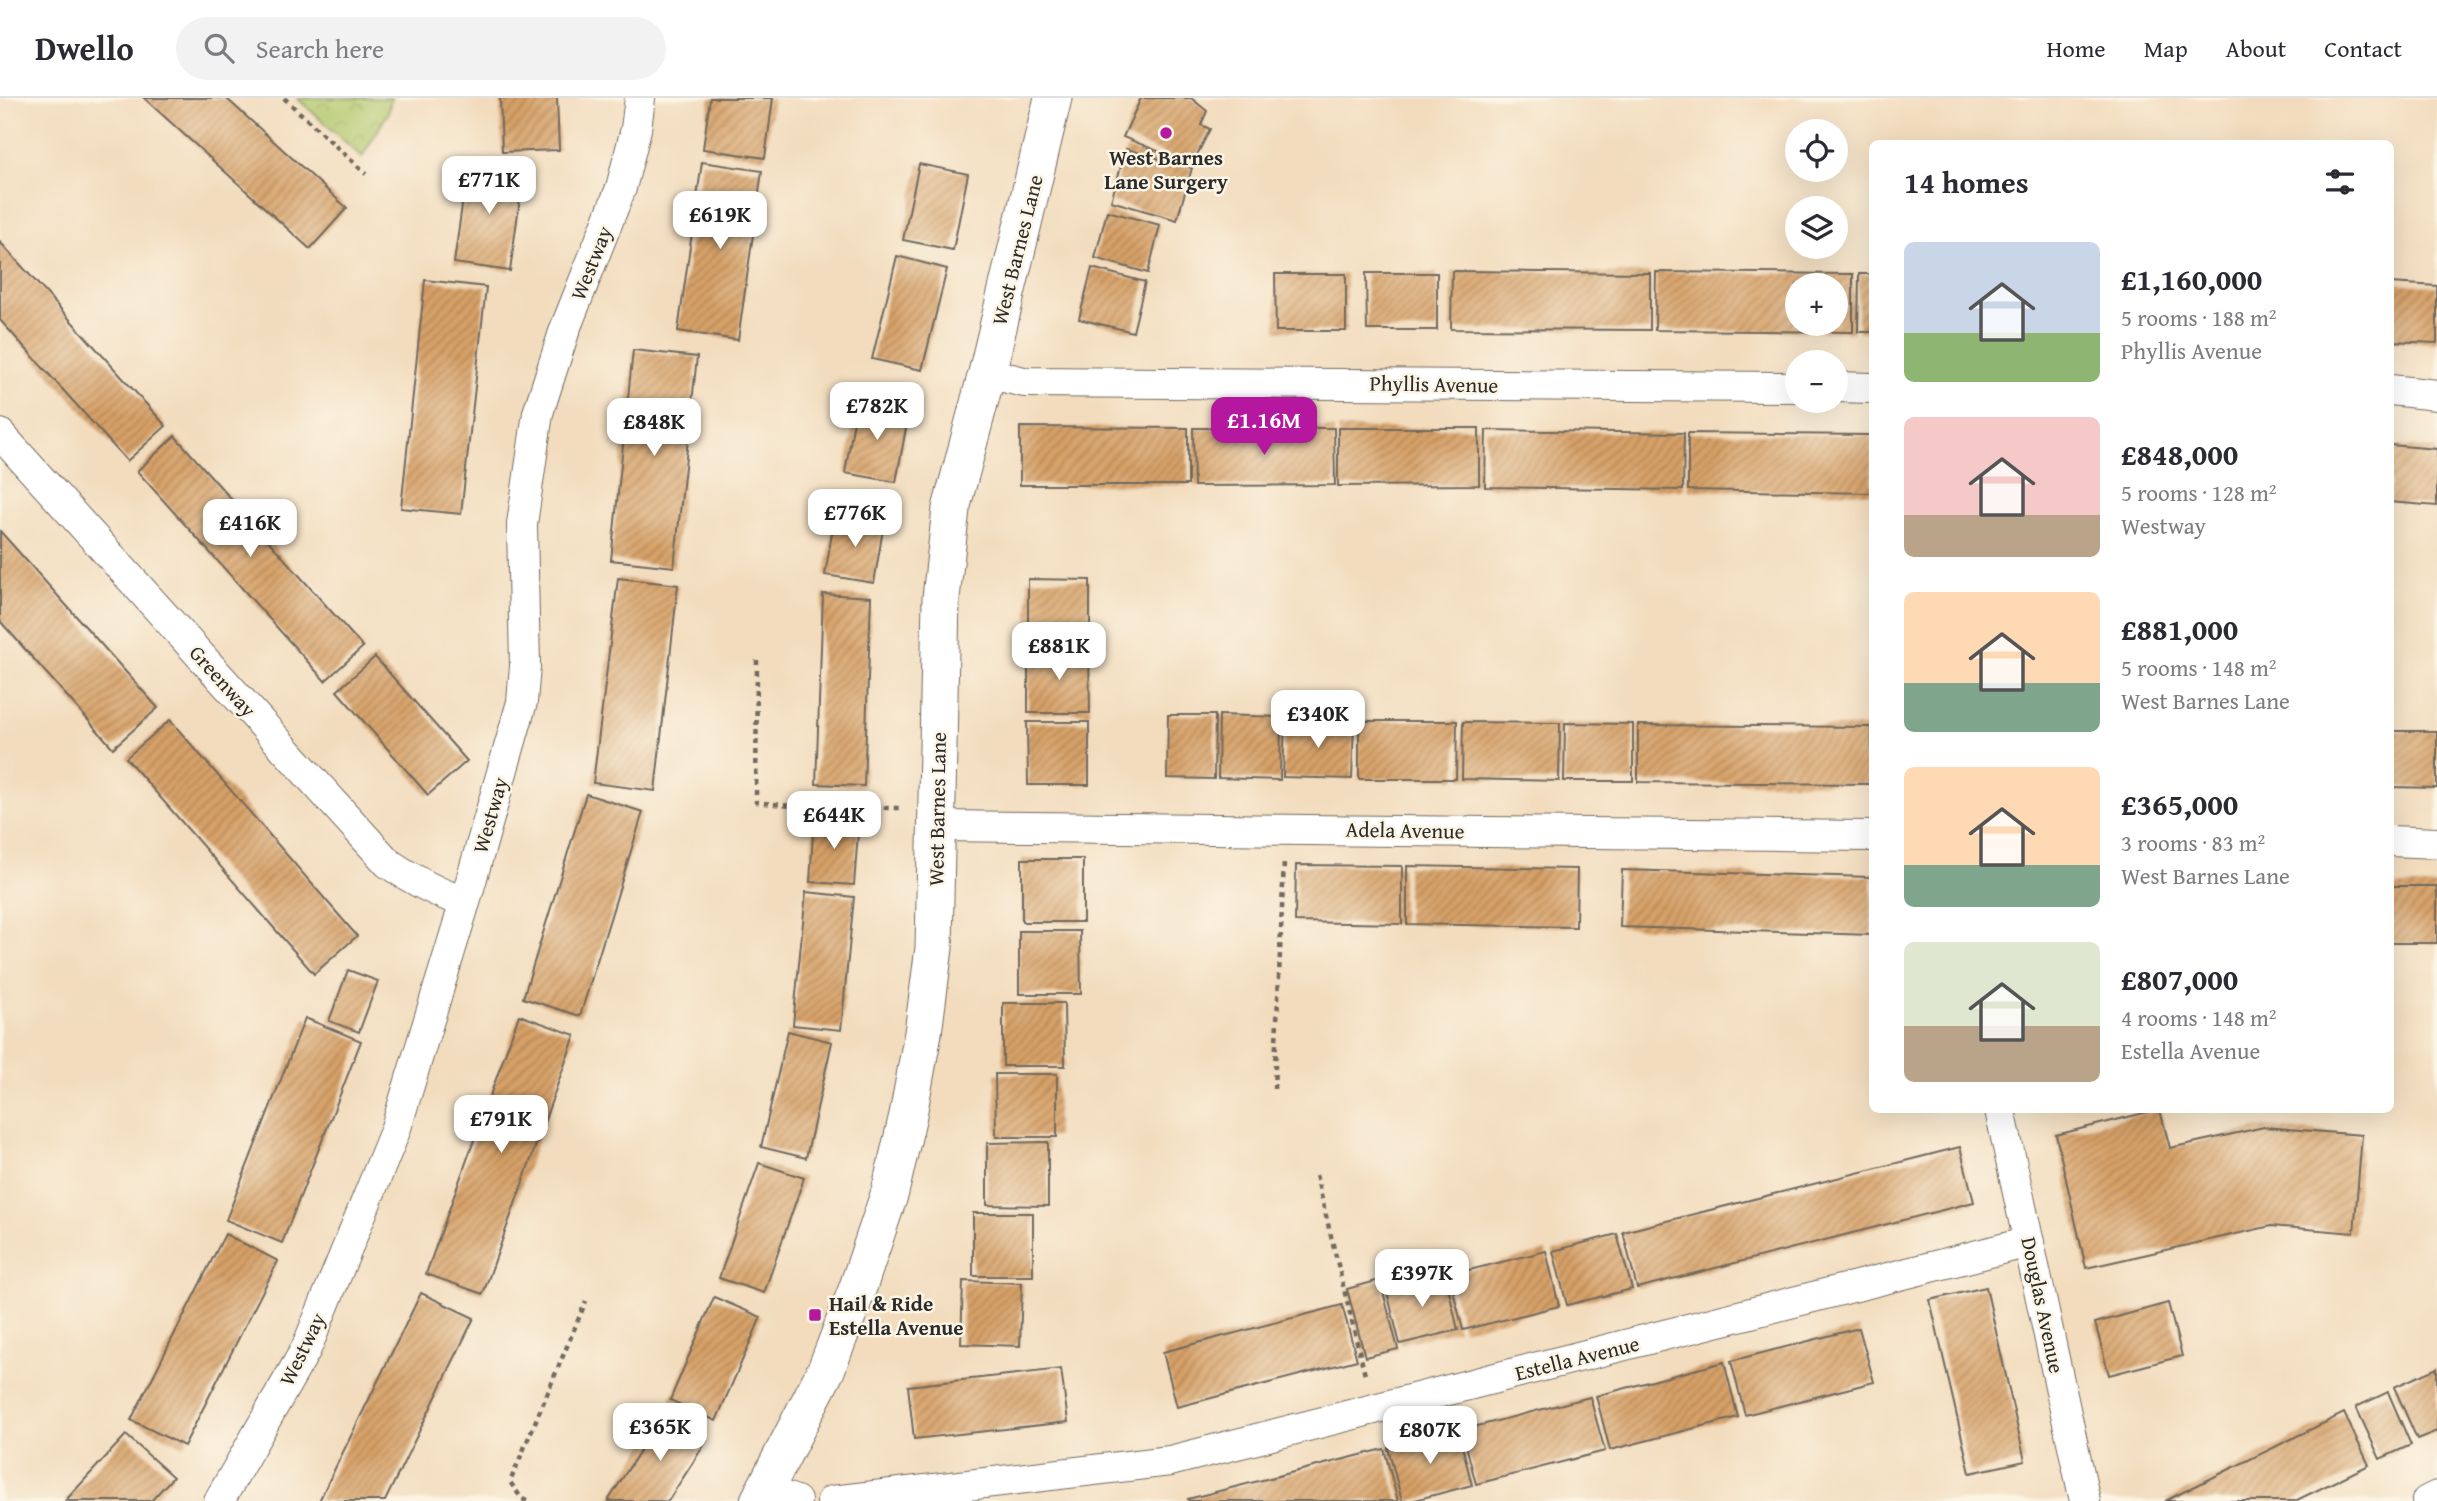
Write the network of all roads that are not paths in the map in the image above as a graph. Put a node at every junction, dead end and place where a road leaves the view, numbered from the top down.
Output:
1 (640, 98) edge
2 (1054, 98) edge
3 (987, 373) junction
4 (1785, 387) edge
5 (1848, 387) edge
6 (1869, 388) edge
7 (2394, 390) edge
8 (2437, 395) edge
9 (0, 434) edge
10 (936, 817) junction
11 (1869, 836) edge
12 (2394, 841) edge
13 (2437, 843) edge
14 (465, 902) junction
15 (2001, 1113) edge
16 (2029, 1242) junction
17 (2437, 1496) edge
18 (774, 1497) edge
19 (219, 1501) edge
20 (832, 1501) edge
21 (2085, 1501) edge
22 (2427, 1501) edge

1 - 14 street, Westway
2 - 3 street, West Barnes Lane
3 - 4 street, Phyllis Avenue
3 - 10 street, West Barnes Lane
5 - 6 street
7 - 8 street
9 - 14 street, Greenway
10 - 11 street, Adela Avenue
10 - 18 street, West Barnes Lane
12 - 13 street
14 - 19 street, Westway
15 - 16 street, Douglas Avenue
16 - 20 street, Estella Avenue
16 - 21 street, Douglas Avenue
17 - 22 street

